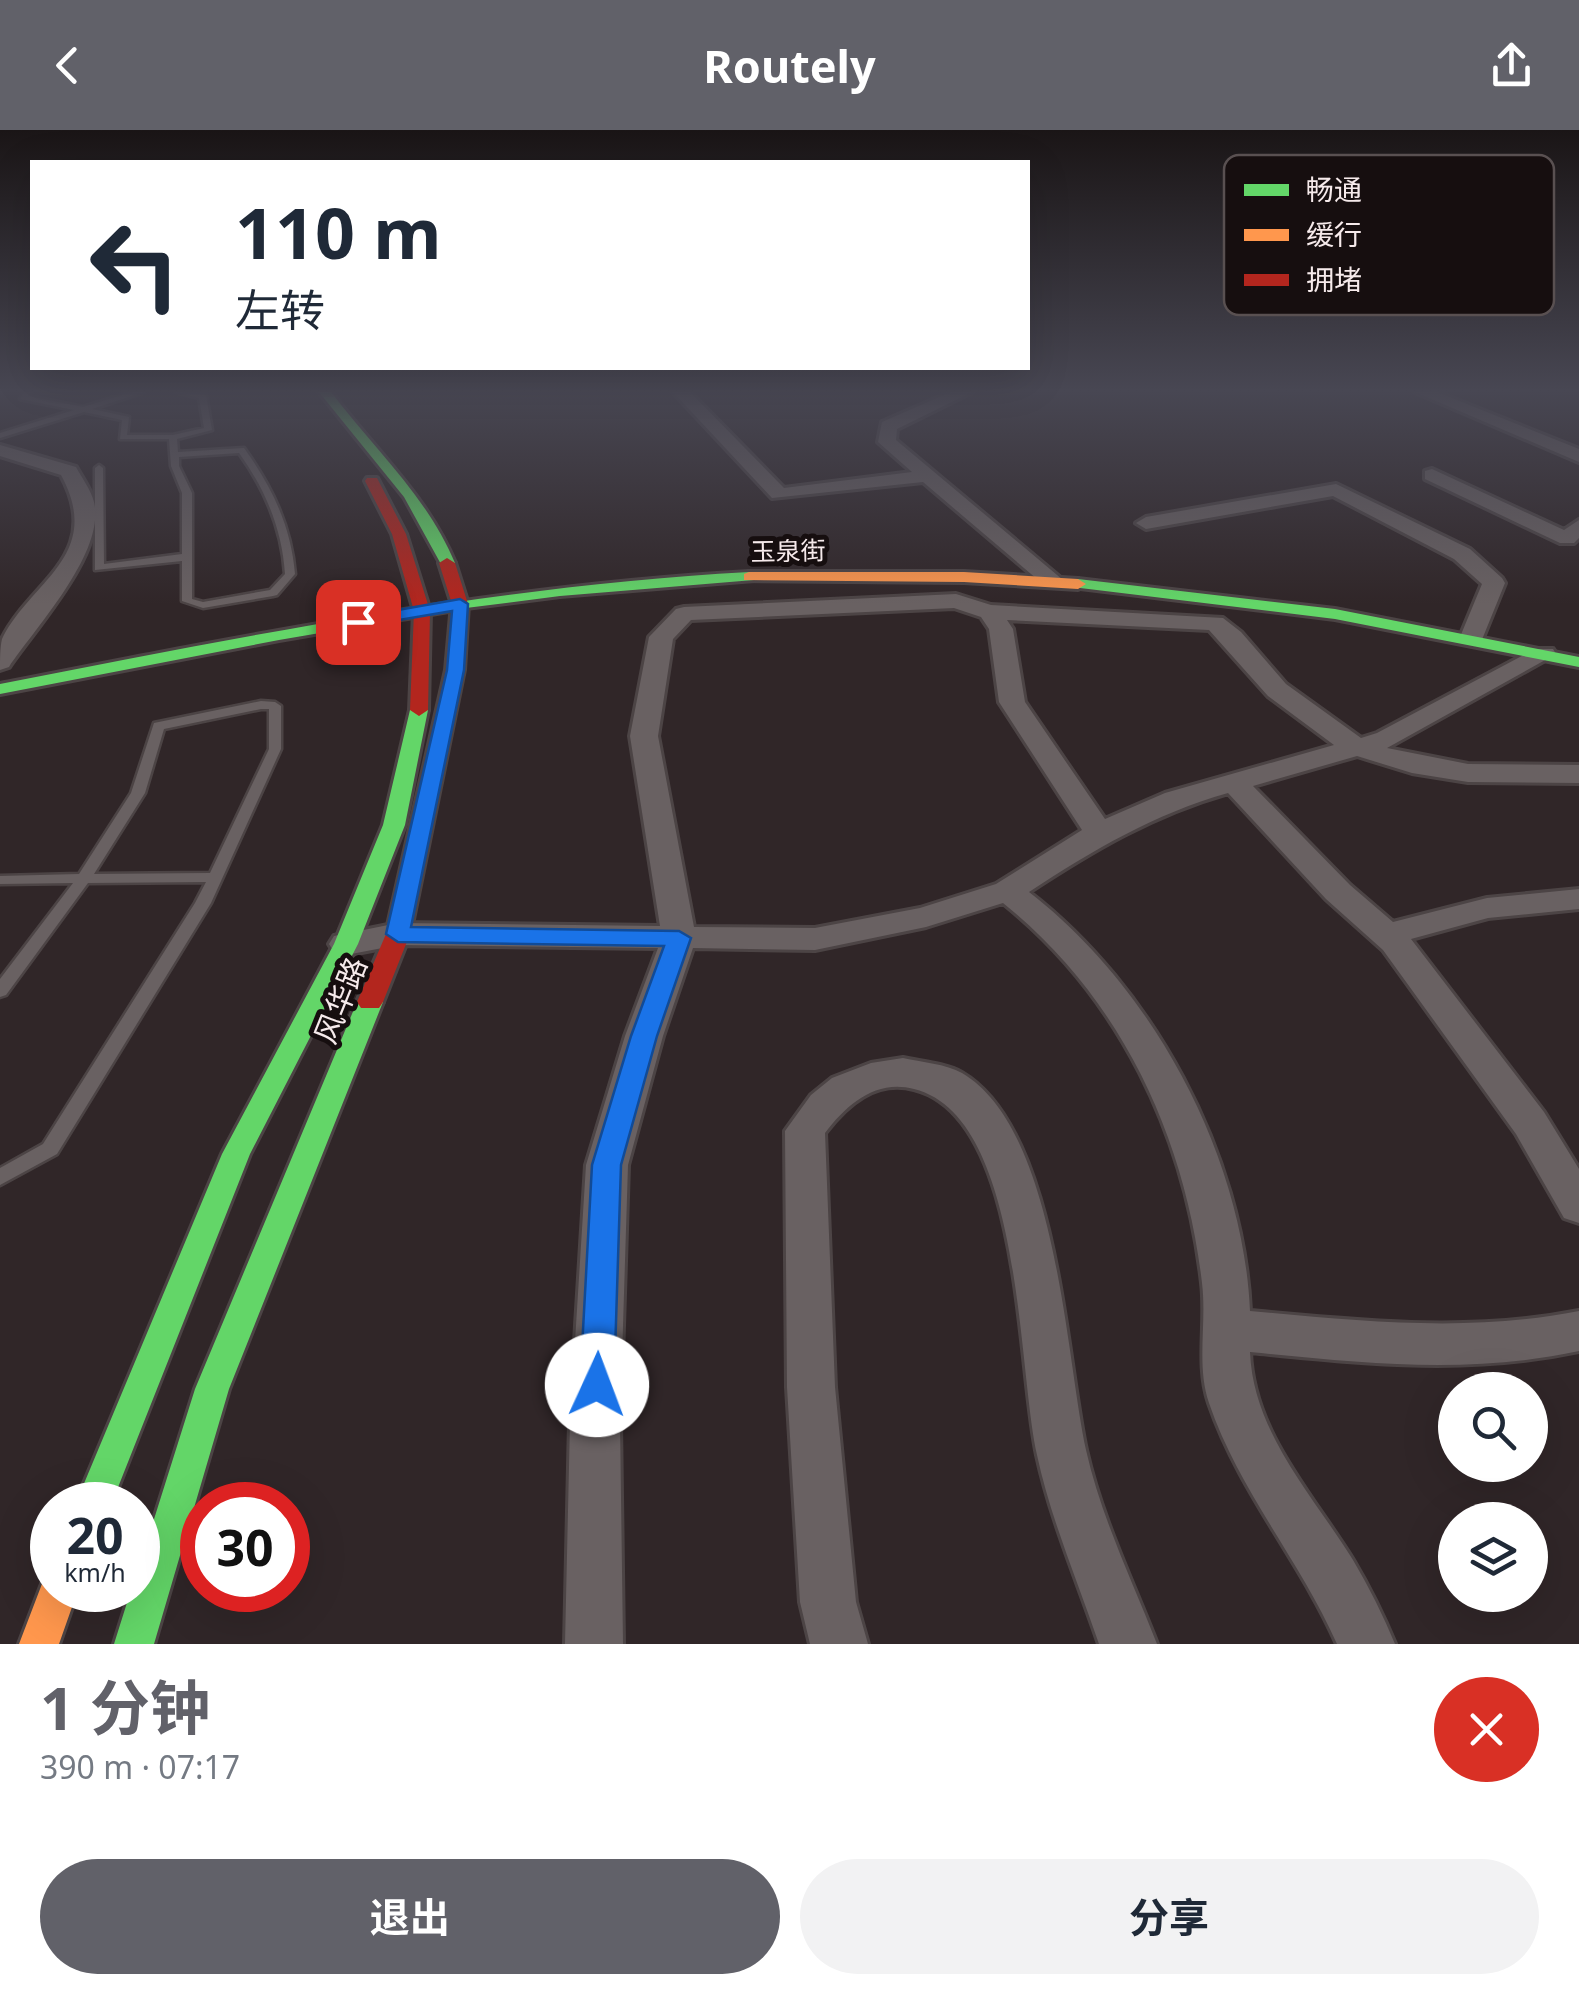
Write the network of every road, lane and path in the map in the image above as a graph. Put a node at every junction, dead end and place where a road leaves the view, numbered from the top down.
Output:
1 (41, 463) edge
2 (177, 463) edge
3 (251, 463) edge
4 (361, 463) edge
5 (385, 463) edge
6 (746, 463) edge
7 (912, 463) edge
8 (100, 468) dead end
9 (1432, 475) dead end
10 (928, 476) junction
11 (1146, 524) dead end
12 (1579, 526) edge
13 (186, 557) junction
14 (1052, 580) junction
15 (460, 604) junction
16 (422, 611) junction
17 (990, 612) junction
18 (1472, 637) junction
19 (1536, 658) junction
20 (0, 662) edge
21 (1579, 662) edge
22 (0, 688) edge
23 (1360, 748) junction
24 (1579, 774) edge
25 (1234, 783) junction
26 (1099, 833) junction
27 (214, 876) junction
28 (84, 879) junction
29 (0, 880) edge
30 (1008, 890) junction
31 (1579, 899) edge
32 (398, 934) junction
33 (1386, 935) junction
34 (679, 938) junction
35 (346, 944) junction
36 (0, 991) edge
37 (0, 1178) edge
38 (1579, 1206) edge
39 (1228, 1329) junction
40 (1579, 1332) edge
41 (102, 1482) edge
42 (51, 1612) edge
43 (39, 1644) edge
44 (134, 1644) edge
45 (594, 1644) edge
46 (839, 1644) edge
47 (1128, 1644) edge
48 (1366, 1644) edge

1 - 20 street
2 - 13 lane
3 - 13 lane
4 - 16 street
5 - 15 street, 风华路
6 - 10 street
7 - 10 street
8 - 13 lane
9 - 12 street
10 - 14 street
11 - 18 street
14 - 15 street, 玉泉街
14 - 18 street, 玉泉街
15 - 16 street, 玉泉街
15 - 32 street, 风华路
16 - 22 street, 玉泉街
16 - 35 street
17 - 23 street
17 - 26 street
17 - 34 street
18 - 19 street, 玉泉街
19 - 21 street, 玉泉街
19 - 23 street
23 - 24 street
23 - 25 street
25 - 26 street
25 - 33 street
26 - 30 street
27 - 28 lane
27 - 28 lane
27 - 37 lane
28 - 29 lane
28 - 36 lane
30 - 34 street
30 - 39 street
31 - 33 street
32 - 34 street
32 - 35 street
32 - 44 street, 风华路
33 - 38 street
34 - 45 street
35 - 41 street
39 - 40 street
39 - 48 street
42 - 43 street
46 - 47 street

